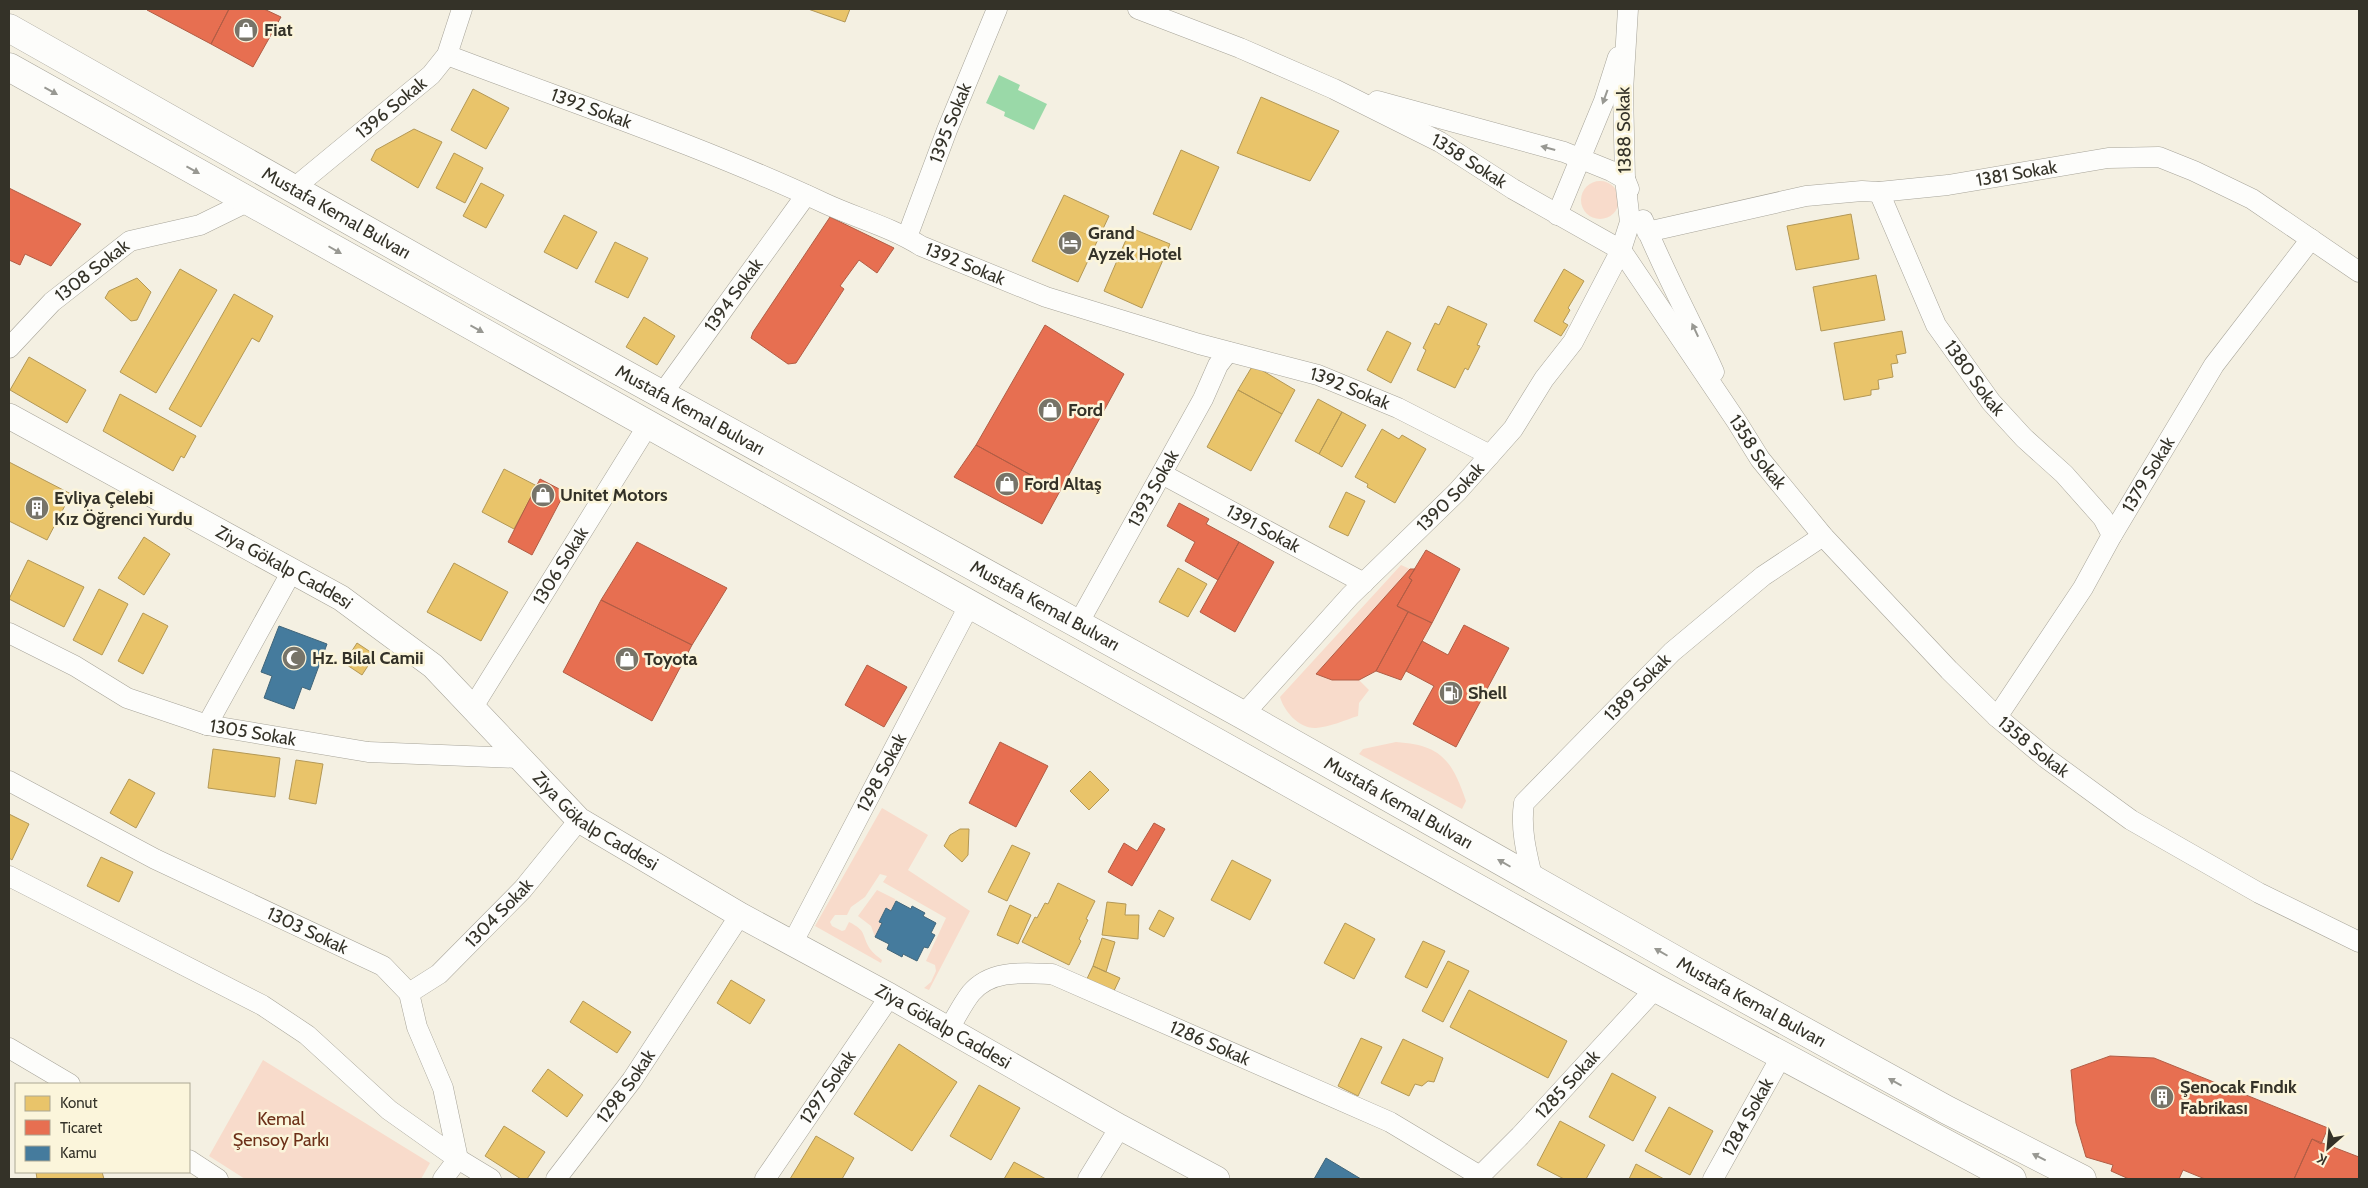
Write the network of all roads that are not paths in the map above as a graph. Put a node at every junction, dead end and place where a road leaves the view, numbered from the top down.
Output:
1 (462, 9) edge
2 (997, 9) edge
3 (1138, 9) edge
4 (1628, 9) edge
5 (9, 28) edge
6 (1626, 34) junction
7 (446, 55) junction
8 (9, 67) edge
9 (1334, 89) junction
10 (1579, 158) junction
11 (1625, 179) junction
12 (294, 188) junction
13 (1879, 192) junction
14 (806, 195) junction
15 (249, 201) junction
16 (1557, 215) junction
17 (1648, 232) junction
18 (908, 237) junction
19 (2311, 239) junction
20 (1621, 250) junction
21 (2359, 272) edge
22 (9, 348) edge
23 (1228, 352) junction
24 (662, 394) junction
25 (9, 416) edge
26 (1737, 422) junction
27 (648, 424) junction
28 (1490, 455) junction
29 (1162, 474) junction
30 (2112, 535) junction
31 (1823, 536) junction
32 (292, 571) junction
33 (1364, 583) junction
34 (970, 604) junction
35 (1078, 624) junction
36 (9, 633) edge
37 (473, 707) junction
38 (1243, 715) junction
39 (1998, 716) junction
40 (207, 725) junction
41 (518, 758) junction
42 (9, 781) edge
43 (579, 820) junction
44 (9, 876) edge
45 (1533, 880) junction
46 (740, 914) junction
47 (793, 942) junction
48 (2359, 942) edge
49 (1656, 988) junction
50 (409, 993) junction
51 (890, 996) junction
52 (949, 1029) junction
53 (9, 1048) edge
54 (1782, 1055) junction
55 (68, 1083) edge
56 (1120, 1127) junction
57 (458, 1159) junction
58 (190, 1161) edge
59 (1478, 1178) edge
60 (218, 1179) edge
61 (443, 1179) edge
62 (491, 1179) edge
63 (556, 1179) edge
64 (765, 1179) edge
65 (1088, 1179) edge
66 (1217, 1179) edge
67 (1713, 1179) edge
68 (2012, 1179) edge
69 (2082, 1179) edge

1 - 7 street, 1396 Sokak
2 - 18 street, 1395 Sokak
3 - 9 street, 1358 Sokak
4 - 6 street, 1388 Sokak
5 - 12 highway, Mustafa Kemal Bulvarı
6 -> 10 street
6 - 11 street, 1388 Sokak
7 - 12 street, 1396 Sokak
7 - 14 street, 1392 Sokak
8 -> 15 highway, Mustafa Kemal Bulvarı
10 -> 9 street
9 - 16 street, 1358 Sokak
10 - 11 street
10 - 16 street
11 - 17 street
11 - 20 street, 1388 Sokak
12 - 24 highway, Mustafa Kemal Bulvarı
13 - 17 street, 1381 Sokak
13 - 19 street, 1381 Sokak
13 - 30 street, 1380 Sokak
14 - 18 street, 1392 Sokak
14 - 24 street, 1394 Sokak
15 - 22 street, 1308 Sokak
15 -> 27 highway, Mustafa Kemal Bulvarı
16 - 20 street, 1358 Sokak
26 -> 17 street
18 - 23 street, 1392 Sokak
19 - 21 street, 1381 Sokak
19 - 30 street, 1379 Sokak
20 - 26 street, 1358 Sokak
20 - 28 street, 1390 Sokak
23 - 28 street, 1392 Sokak
23 - 29 street, 1393 Sokak
24 - 35 highway, Mustafa Kemal Bulvarı
25 - 32 street, Ziya Gökalp Caddesi
26 - 31 street, 1358 Sokak
27 - 34 highway, Mustafa Kemal Bulvarı
27 - 37 street, 1306 Sokak
28 - 33 street, 1390 Sokak
29 - 33 street, 1391 Sokak
29 - 35 street, 1393 Sokak
30 - 39 street, 1379 Sokak
31 - 39 street, 1358 Sokak
31 - 45 street, 1389 Sokak
32 - 37 street, Ziya Gökalp Caddesi
32 - 40 street
33 - 38 street, 1390 Sokak
34 - 47 street, 1298 Sokak
34 - 49 highway, Mustafa Kemal Bulvarı
35 - 38 highway, Mustafa Kemal Bulvarı
36 - 40 street, 1305 Sokak
37 - 41 street, Ziya Gökalp Caddesi
45 -> 38 highway, Mustafa Kemal Bulvarı
39 - 48 street, 1358 Sokak
40 - 41 street, 1305 Sokak
41 - 43 street, Ziya Gökalp Caddesi
42 - 50 street, 1303 Sokak
43 - 46 street, Ziya Gökalp Caddesi
43 - 50 street, 1304 Sokak
44 - 57 street
69 -> 45 highway, Mustafa Kemal Bulvarı
46 - 47 street, Ziya Gökalp Caddesi
46 - 63 street, 1298 Sokak
47 - 51 street, Ziya Gökalp Caddesi
49 - 54 highway, Mustafa Kemal Bulvarı
49 - 59 street, 1285 Sokak
50 - 57 street
51 - 52 street, Ziya Gökalp Caddesi
51 - 64 street, 1297 Sokak
52 - 56 street, Ziya Gökalp Caddesi
52 - 59 street, 1286 Sokak
53 - 55 street
54 - 67 street, 1284 Sokak
54 - 68 highway, Mustafa Kemal Bulvarı
56 - 65 street
56 - 66 street, Ziya Gökalp Caddesi
57 - 61 street
57 - 62 street
58 - 60 street

